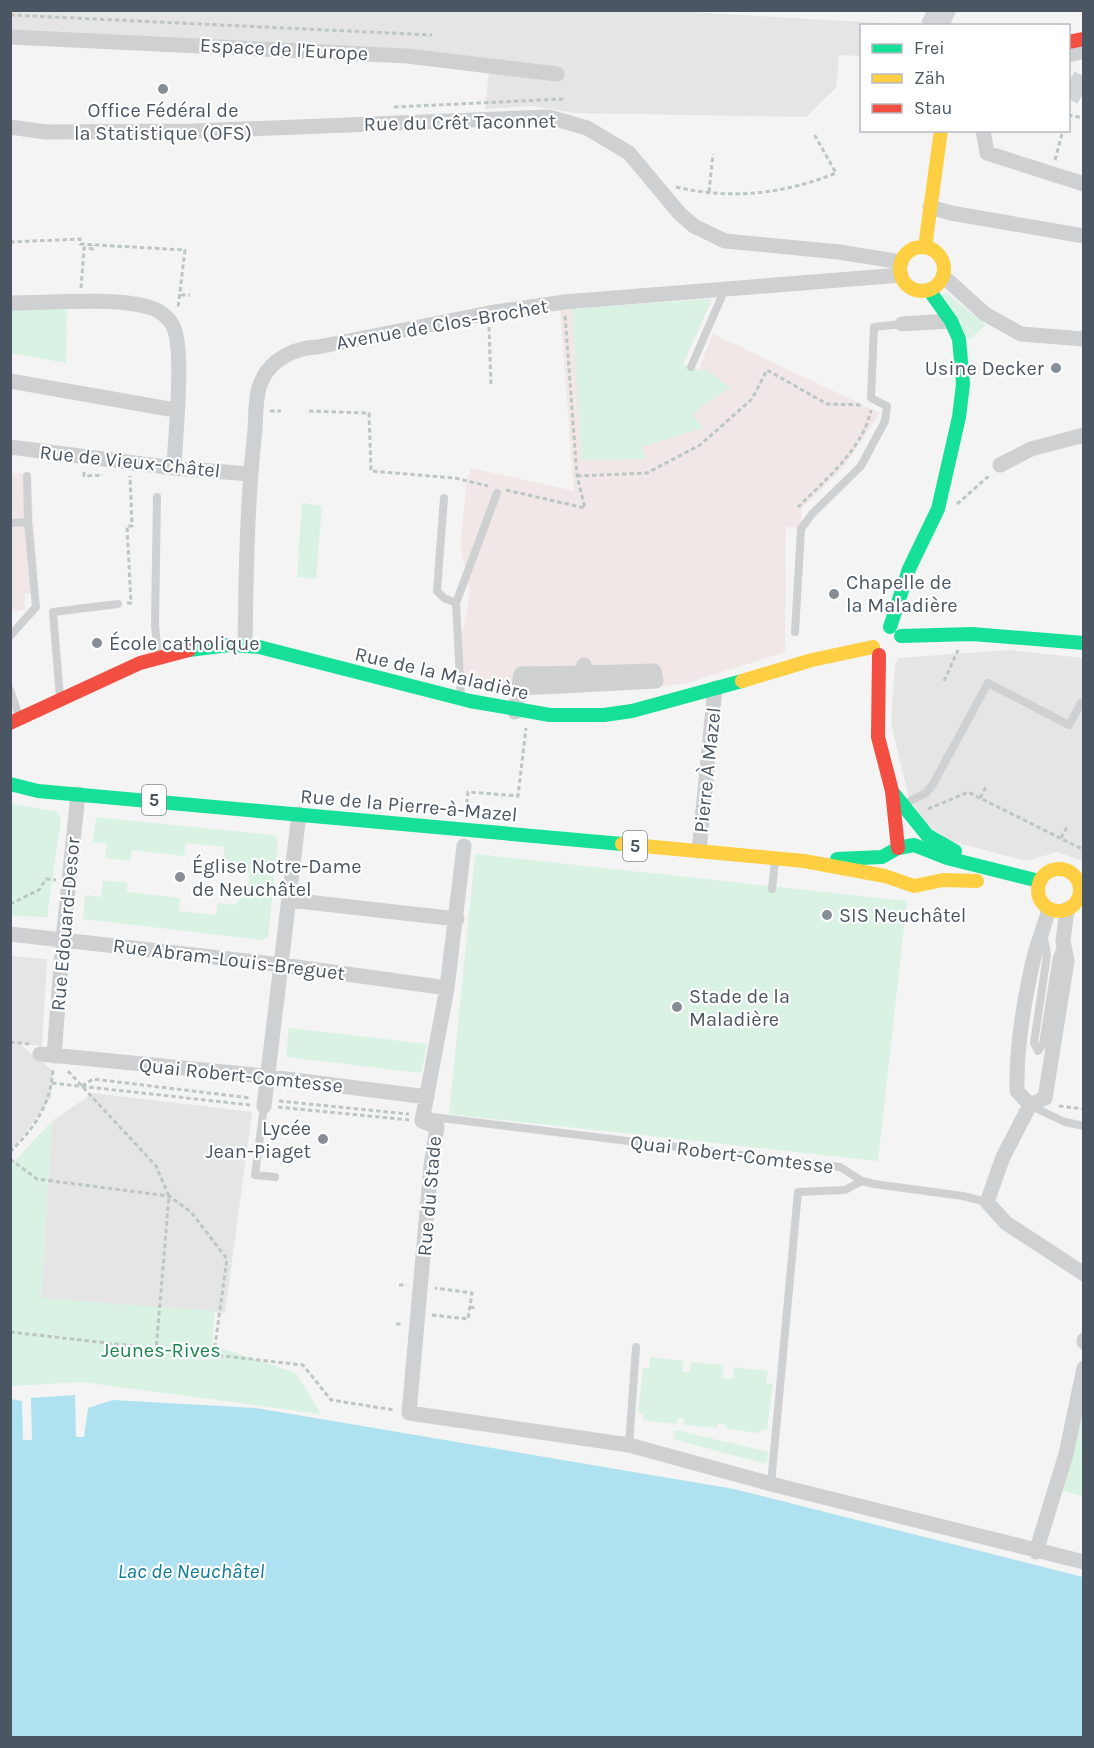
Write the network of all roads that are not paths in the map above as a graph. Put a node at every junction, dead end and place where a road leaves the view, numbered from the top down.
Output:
1 (10, 37) edge
2 (557, 74) dead end
3 (10, 127) edge
4 (941, 132) edge
5 (983, 132) edge
6 (1083, 184) edge
7 (930, 207) junction
8 (1083, 236) edge
9 (925, 247) junction
10 (901, 269) junction
11 (943, 276) junction
12 (725, 289) junction
13 (928, 290) junction
14 (10, 303) edge
15 (951, 321) junction
16 (902, 324) joint
17 (1083, 339) edge
18 (691, 367) dead end
19 (10, 381) edge
20 (175, 410) junction
21 (1083, 435) edge
22 (10, 447) edge
23 (1000, 465) road end
24 (174, 468) junction
25 (250, 474) junction
26 (27, 476) dead end
27 (497, 493) dead end
28 (156, 497) dead end
29 (444, 498) dead end
30 (28, 522) junction
31 (10, 523) edge
32 (456, 603) junction
33 (118, 604) road end
34 (896, 631) junction
35 (795, 632) dead end
36 (10, 636) edge
37 (1083, 643) edge
38 (245, 645) junction
39 (876, 651) junction
40 (158, 657) junction
41 (520, 688) junction
42 (715, 688) junction
43 (10, 690) edge
44 (460, 699) junction
45 (60, 700) junction
46 (1081, 703) dead end
47 (515, 712) junction
48 (15, 721) edge
49 (10, 784) edge
50 (892, 792) junction
51 (78, 794) junction
52 (903, 805) junction
53 (299, 814) junction
54 (464, 846) dead end
55 (898, 848) junction
56 (699, 851) junction
57 (775, 859) junction
58 (804, 861) junction
59 (964, 862) junction
60 (1001, 865) junction
61 (1038, 886) junction
62 (1082, 886) edge
63 (772, 889) dead end
64 (288, 900) junction
65 (1049, 909) junction
66 (1067, 909) junction
67 (457, 919) junction
68 (1043, 933) junction
69 (10, 934) edge
70 (63, 939) junction
71 (1063, 941) junction
72 (282, 965) junction
73 (447, 988) junction
74 (47, 1055) joint
75 (268, 1077) junction
76 (427, 1097) junction
77 (1030, 1105) junction
78 (264, 1106) joint
79 (423, 1116) junction
80 (1083, 1126) edge
81 (275, 1177) dead end
82 (862, 1181) junction
83 (987, 1202) junction
84 (1083, 1274) edge
85 (636, 1347) dead end
86 (1083, 1368) edge
87 (629, 1445) junction
88 (771, 1484) junction
89 (1036, 1552) junction
90 (1083, 1562) edge

1 - 2 street, Espace de l'Europe
3 - 10 street, Rue du Crêt Taconnet
4 - 7 street
5 - 6 street
7 - 8 street
7 - 9 street
9 - 10 street
9 - 11 street
10 - 12 street, Avenue de Clos-Brochet
10 - 13 street
11 - 13 street
11 - 17 street
12 - 18 lane
12 - 25 street, Avenue de Clos-Brochet
13 - 15 street
14 - 20 street
15 - 16 street
15 - 34 street
16 - 35 lane
19 - 20 street
20 - 24 street
21 - 23 street
22 - 24 street, Rue de Vieux-Châtel
24 - 25 street, Rue de Vieux-Châtel
25 - 38 street, Avenue de Clos-Brochet
26 - 30 lane
27 - 32 lane
28 - 40 lane
29 - 32 lane
30 - 31 lane
30 - 36 lane
32 - 44 lane
33 - 45 lane
34 - 37 street
34 - 39 street
34 - 39 street
38 - 40 street, Rue de la Maladière
38 - 44 street, Rue de la Maladière
39 - 42 street, Rue de la Maladière
39 - 50 street
40 - 45 street, Rue de la Maladière
41 - 41 street
41 - 47 street
42 - 47 street, Rue de la Maladière
42 - 56 street, Pierre À Mazel
43 - 48 lane
44 - 47 street, Rue de la Maladière
45 - 48 street, Rue de la Maladière
46 - 52 lane
49 - 51 street, Rue de la Pierre-à-Mazel / 5
50 - 52 street
50 - 55 street
51 - 53 street, Rue de la Pierre-à-Mazel / 5
51 - 70 street, Rue Edouard-Desor
52 - 60 street
53 - 56 street, Rue de la Pierre-à-Mazel / 5
53 - 64 street
54 - 67 street, Rue du Stade
55 - 58 street, Rue de la Pierre-à-Mazel / 5
55 - 58 street, Rue de la Pierre-à-Mazel / 5
55 - 59 street, Rue de la Pierre-à-Mazel / 5
56 - 57 street, Rue de la Pierre-à-Mazel / 5
57 - 58 street, Rue de la Pierre-à-Mazel / 5
57 - 63 lane
59 - 60 street
59 - 61 street, Rue de la Pierre-à-Mazel / 5
60 - 61 street
61 - 62 street
61 - 65 street
62 - 66 street
64 - 67 street
64 - 72 street
65 - 66 street
65 - 68 street
66 - 71 street
67 - 73 street, Rue du Stade
68 - 71 lane
68 - 77 street
69 - 70 street, Rue Abram-Louis-Breguet
70 - 72 street, Rue Abram-Louis-Breguet
70 - 74 street, Rue Edouard-Desor
71 - 77 street
72 - 73 street, Rue Abram-Louis-Breguet
72 - 75 street
73 - 76 street, Rue du Stade
74 - 75 street, Quai Robert-Comtesse
75 - 76 street, Quai Robert-Comtesse
75 - 78 street
76 - 79 street, Rue du Stade
77 - 80 lane
77 - 83 street
78 - 81 lane
79 - 82 lane, Quai Robert-Comtesse
79 - 87 street, Rue du Stade
82 - 83 lane, Quai Robert-Comtesse
82 - 88 lane
83 - 84 street
85 - 87 lane
86 - 89 street
87 - 88 street
88 - 89 street
89 - 90 street

